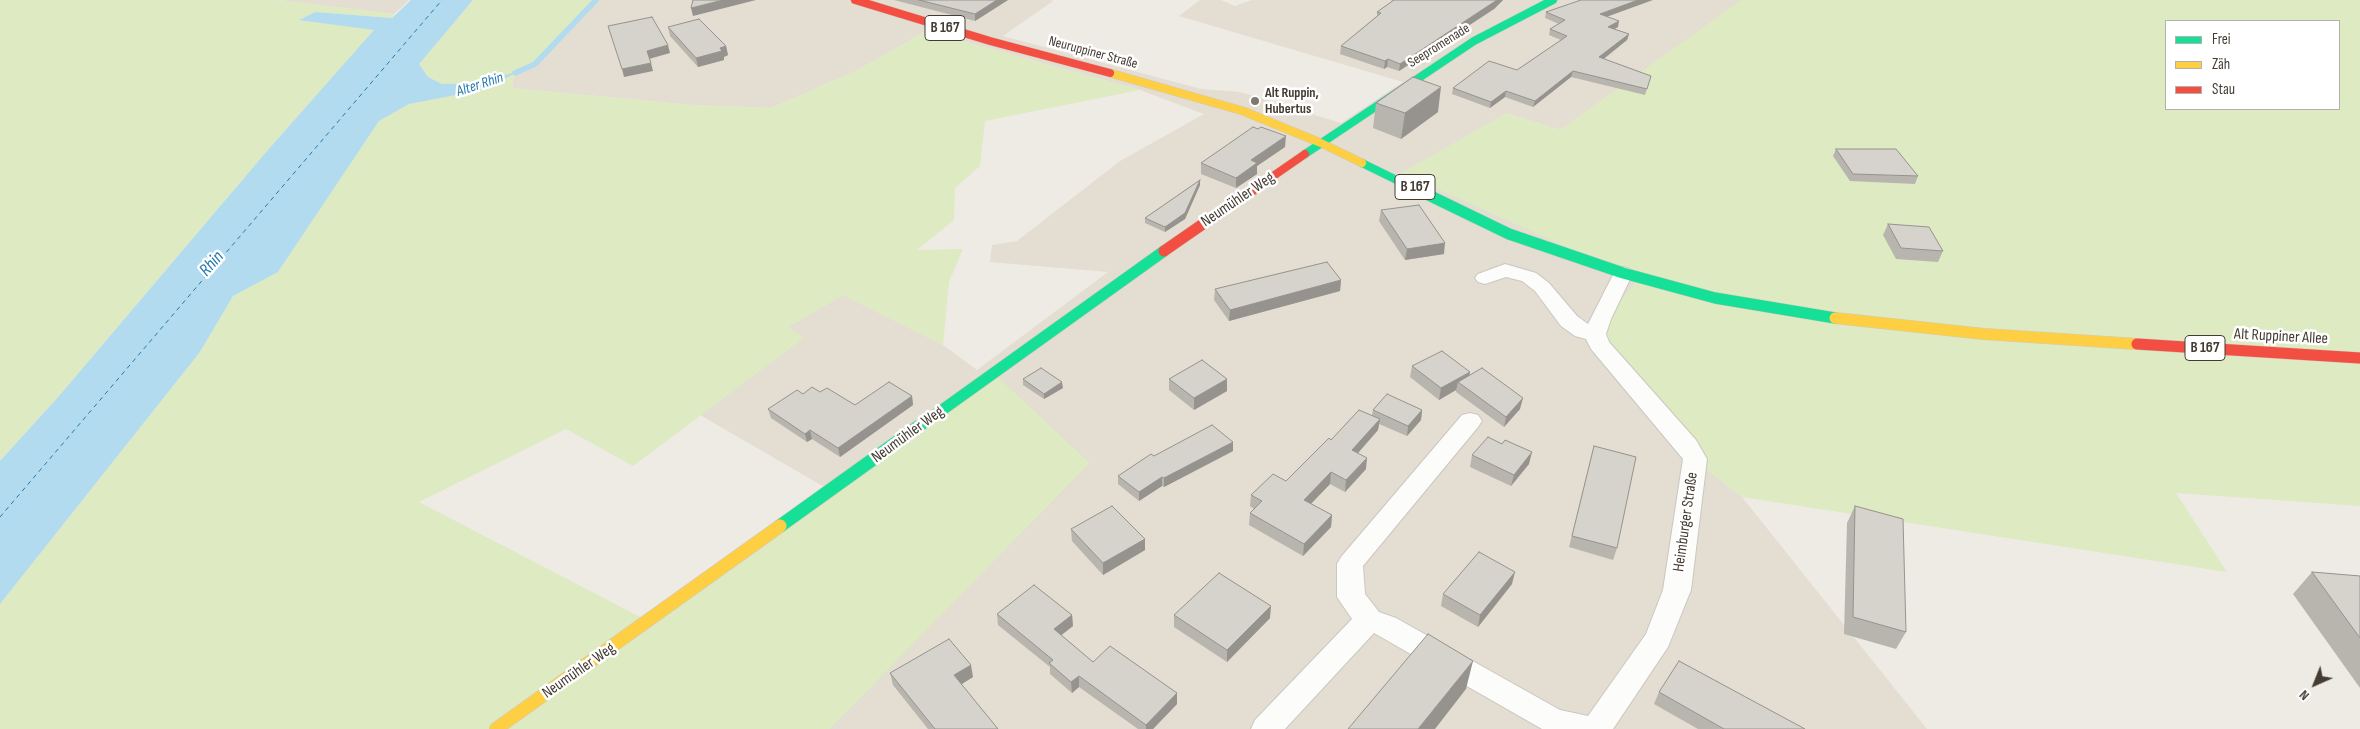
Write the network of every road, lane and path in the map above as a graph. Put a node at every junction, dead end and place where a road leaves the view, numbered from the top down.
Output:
1 (855, 0) edge
2 (1553, 0) edge
3 (1321, 143) junction
4 (1623, 273) junction
5 (1485, 278) dead end
6 (1595, 334) junction
7 (2360, 358) edge
8 (1470, 422) dead end
9 (1369, 620) junction
10 (496, 729) edge
11 (1266, 729) edge
12 (1589, 729) edge
13 (1596, 729) edge

1 - 3 main road, Neuruppiner Straße / B 167
2 - 3 main road, Seepromenade
3 - 4 main road, B 167
3 - 10 main road, Neumühler Weg
4 - 6 street
4 - 7 main road, Alt Ruppiner Allee / B 167
5 - 6 street
6 - 13 street, Heimburger Straße
8 - 9 street
9 - 11 street
9 - 12 street

